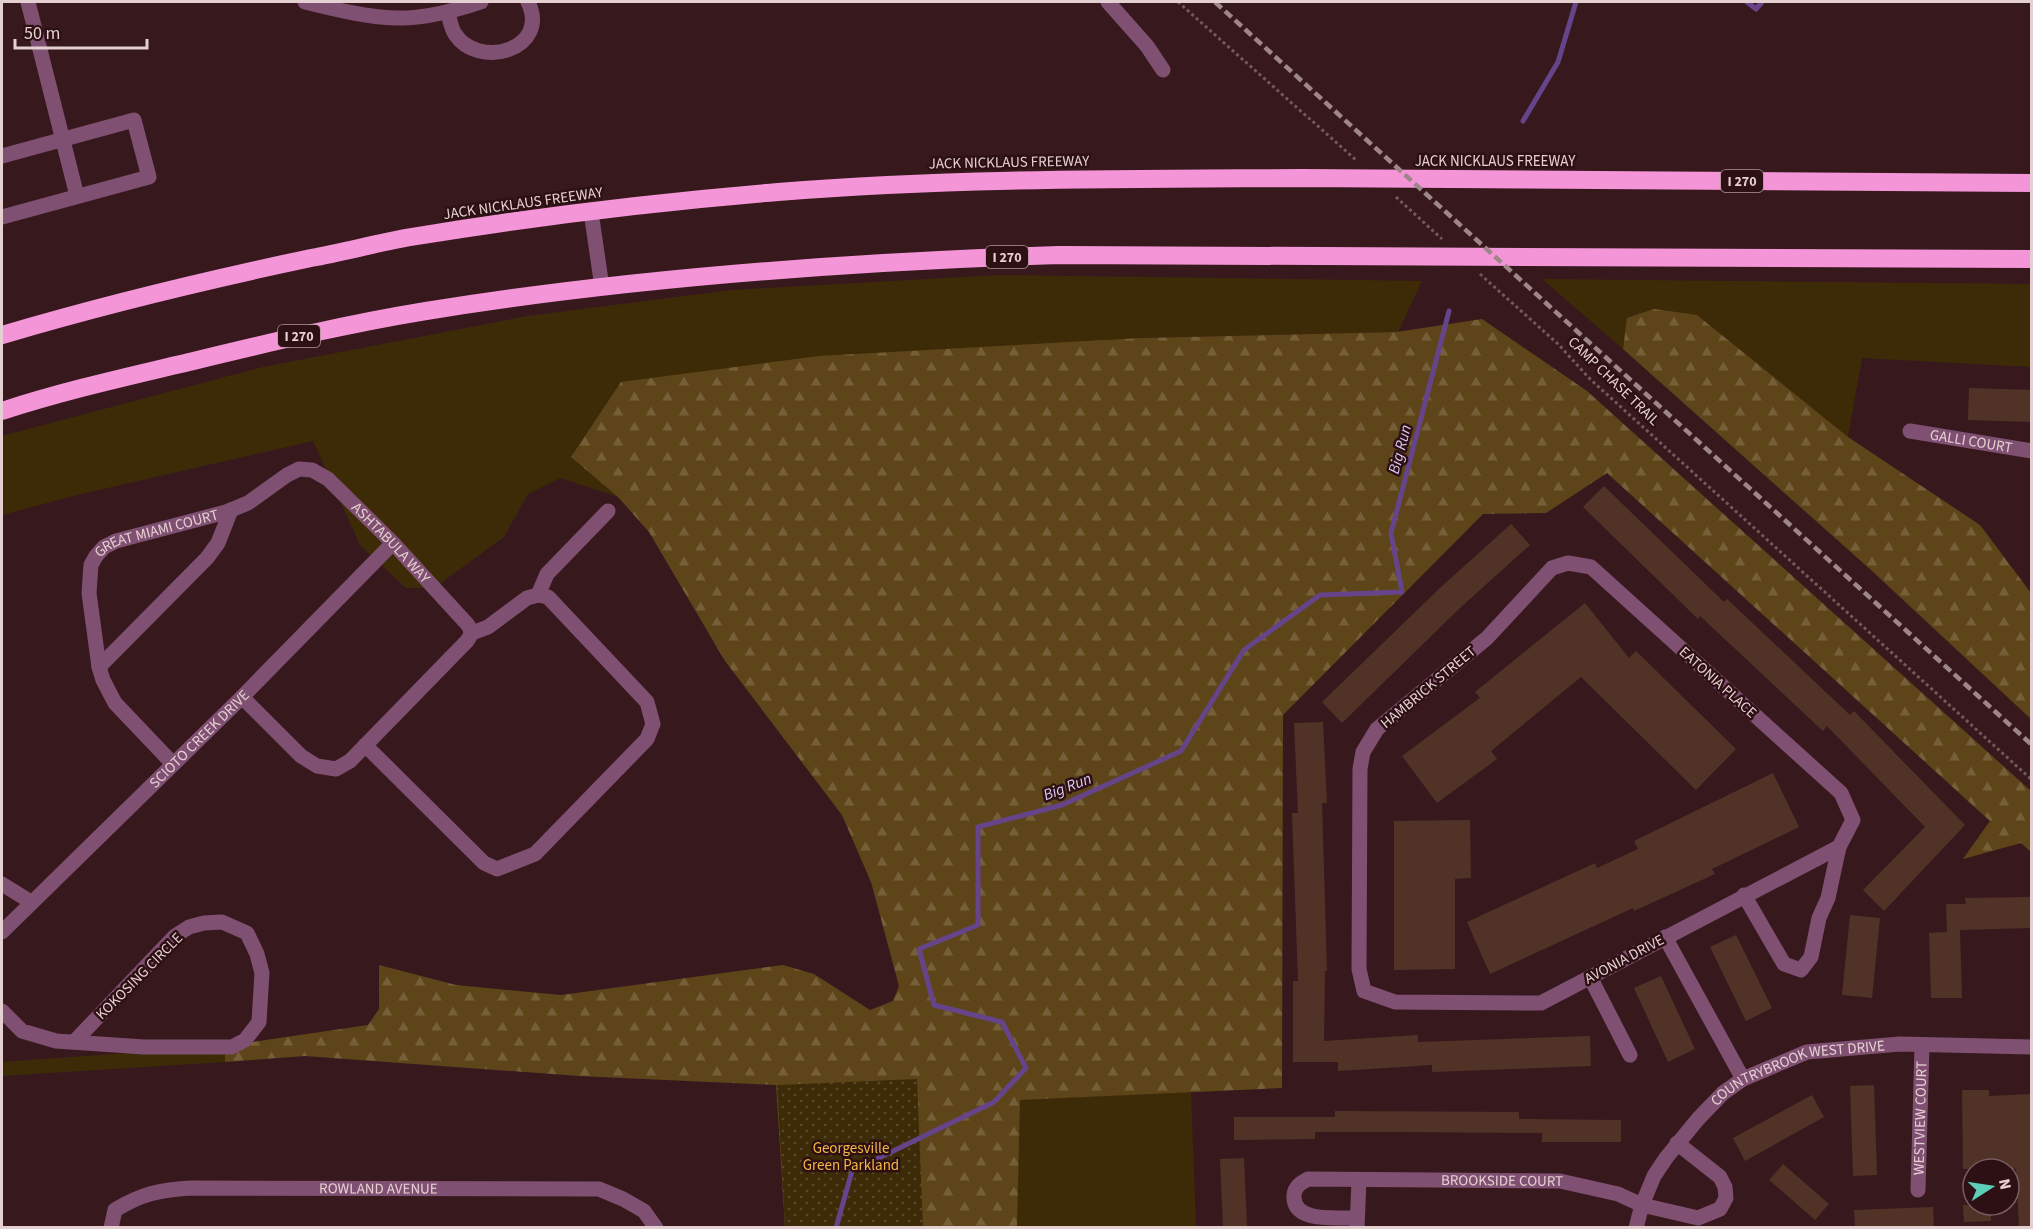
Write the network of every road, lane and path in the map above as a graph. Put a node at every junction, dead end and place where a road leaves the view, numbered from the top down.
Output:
1 (27, 2) edge
2 (305, 2) edge
3 (481, 2) edge
4 (528, 2) edge
5 (1108, 2) edge
6 (1178, 2) edge
7 (448, 12) junction
8 (1163, 70) dead end
9 (62, 140) junction
10 (2, 156) edge
11 (1359, 163) dead end
12 (2031, 183) edge
13 (1393, 194) dead end
14 (77, 196) junction
15 (591, 212) junction
16 (2, 217) edge
17 (1445, 241) dead end
18 (2031, 259) edge
19 (1479, 272) dead end
20 (602, 287) junction
21 (2, 335) edge
22 (2, 411) edge
23 (1910, 431) dead end
24 (2031, 451) edge
25 (299, 469) joint
26 (231, 510) junction
27 (608, 511) dead end
28 (393, 543) junction
29 (1568, 563) joint
30 (538, 595) junction
31 (472, 633) junction
32 (99, 667) junction
33 (242, 698) junction
34 (365, 745) junction
35 (173, 764) junction
36 (2031, 780) edge
37 (1839, 847) junction
38 (2, 884) edge
39 (1744, 895) junction
40 (31, 902) junction
41 (2, 932) edge
42 (1665, 937) junction
43 (1590, 976) junction
44 (1364, 991) joint
45 (2, 1011) edge
46 (74, 1042) junction
47 (1922, 1045) junction
48 (2031, 1047) edge
49 (1630, 1055) dead end
50 (1743, 1078) junction
51 (1677, 1143) junction
52 (1359, 1180) junction
53 (1918, 1190) dead end
54 (1642, 1204) junction
55 (1357, 1223) edge
56 (111, 1227) edge
57 (656, 1227) edge
58 (1636, 1227) edge

1 - 9 street
2 - 7 street
3 - 7 street
4 - 7 street
5 - 8 street
6 - 11 path
9 - 10 street
9 - 14 street
9 - 14 street
12 - 15 highway, JACK NICKLAUS FREEWAY / I 270
13 - 17 path
14 - 16 street
15 - 20 street
15 - 21 highway, JACK NICKLAUS FREEWAY / I 270
18 - 20 highway, I 270
19 - 36 path, CAMP CHASE TRAIL
20 - 22 highway, I 270
23 - 24 street, GALLI COURT
25 - 26 street, GREAT MIAMI COURT
25 - 28 street, ASHTABULA WAY
26 - 32 street
26 - 32 street, GREAT MIAMI COURT
27 - 30 street
28 - 31 street, ASHTABULA WAY
28 - 33 street, SCIOTO CREEK DRIVE
29 - 37 street, EATONIA PLACE
29 - 44 street, HAMBRICK STREET
30 - 31 street
30 - 34 street
31 - 34 street
32 - 35 street, GREAT MIAMI COURT
33 - 34 street
33 - 35 street, SCIOTO CREEK DRIVE
35 - 40 street, SCIOTO CREEK DRIVE
37 - 39 street, AVONIA DRIVE
37 - 39 street
38 - 40 street
39 - 42 street, AVONIA DRIVE
40 - 41 street, SCIOTO CREEK DRIVE
42 - 43 street, AVONIA DRIVE
42 - 50 street
43 - 44 street, AVONIA DRIVE
43 - 49 street
45 - 46 street, KOKOSING CIRCLE
46 - 46 street, KOKOSING CIRCLE
47 - 48 street, COUNTRYBROOK WEST DRIVE
47 - 50 street, COUNTRYBROOK WEST DRIVE
47 - 53 street, WESTVIEW COURT
50 - 51 street, COUNTRYBROOK WEST DRIVE
51 - 54 street, COUNTRYBROOK WEST DRIVE
51 - 54 street, BROOKSIDE COURT
52 - 54 street, BROOKSIDE COURT
52 - 55 street, BROOKSIDE COURT
52 - 55 street, BROOKSIDE COURT
54 - 58 street, COUNTRYBROOK WEST DRIVE
56 - 57 street, ROWLAND AVENUE

